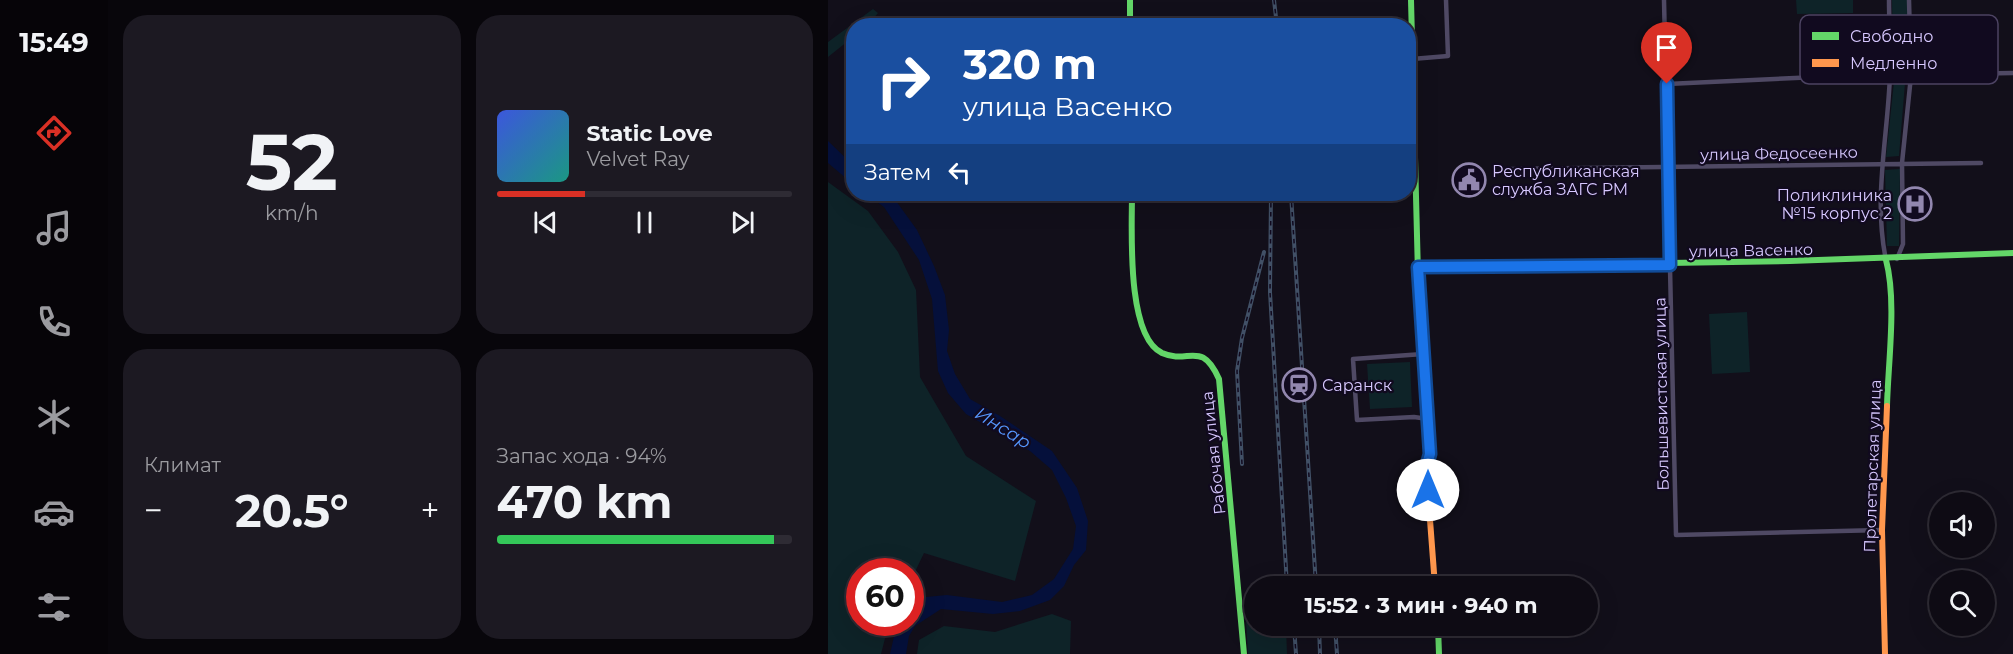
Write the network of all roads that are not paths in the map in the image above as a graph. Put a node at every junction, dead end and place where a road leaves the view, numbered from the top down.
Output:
1 (1130, 0) edge
2 (1411, 0) edge
3 (1446, 0) edge
4 (1664, 0) edge
5 (1889, 0) edge
6 (1909, 0) edge
7 (1889, 15) edge
8 (1909, 15) edge
9 (1130, 18) edge
10 (1411, 18) edge
11 (1416, 59) edge
12 (1998, 73) edge
13 (2013, 73) edge
14 (1800, 79) edge
15 (1667, 84) junction
16 (1889, 84) edge
17 (1910, 84) edge
18 (1881, 163) junction
19 (1902, 163) junction
20 (1981, 163) dead end
21 (1668, 167) junction
22 (1506, 169) dead end
23 (1416, 198) edge
24 (1132, 201) edge
25 (2013, 253) edge
26 (1897, 259) junction
27 (1886, 260) junction
28 (1670, 265) junction
29 (1418, 267) junction
30 (1891, 280) junction
31 (1423, 354) junction
32 (1428, 419) junction
33 (1882, 530) junction
34 (1434, 576) edge
35 (1438, 636) edge
36 (1244, 654) edge
37 (1439, 654) edge
38 (1885, 654) edge

1 - 9 main road
2 - 10 main road
3 - 11 street
4 - 15 street, Большевистская улица
5 - 7 street, Пролетарская улица
6 - 8 street, Пролетарская улица
12 - 13 street
14 - 15 street
15 - 21 street, Большевистская улица
16 - 18 street, Пролетарская улица
17 - 19 street, Пролетарская улица
18 - 19 street, улица Федосеенко
18 - 21 street, улица Федосеенко
18 - 27 street, Пролетарская улица
19 - 20 street, улица Федосеенко
19 - 26 street, Пролетарская улица
21 - 22 street, улица Федосеенко
21 - 28 street, Большевистская улица
23 - 29 main road
24 - 36 main road, Рабочая улица
25 - 26 main road, улица Васенко
26 - 27 main road, улица Васенко
26 - 30 main road, Пролетарская улица
27 - 28 main road, улица Васенко
27 - 30 main road, Пролетарская улица
28 - 29 main road, улица Васенко
28 - 33 street, Большевистская улица
29 - 31 main road
30 - 33 main road, Пролетарская улица
31 - 32 main road
31 - 32 street
32 - 34 main road
33 - 38 main road, Пролетарская улица
35 - 37 main road

